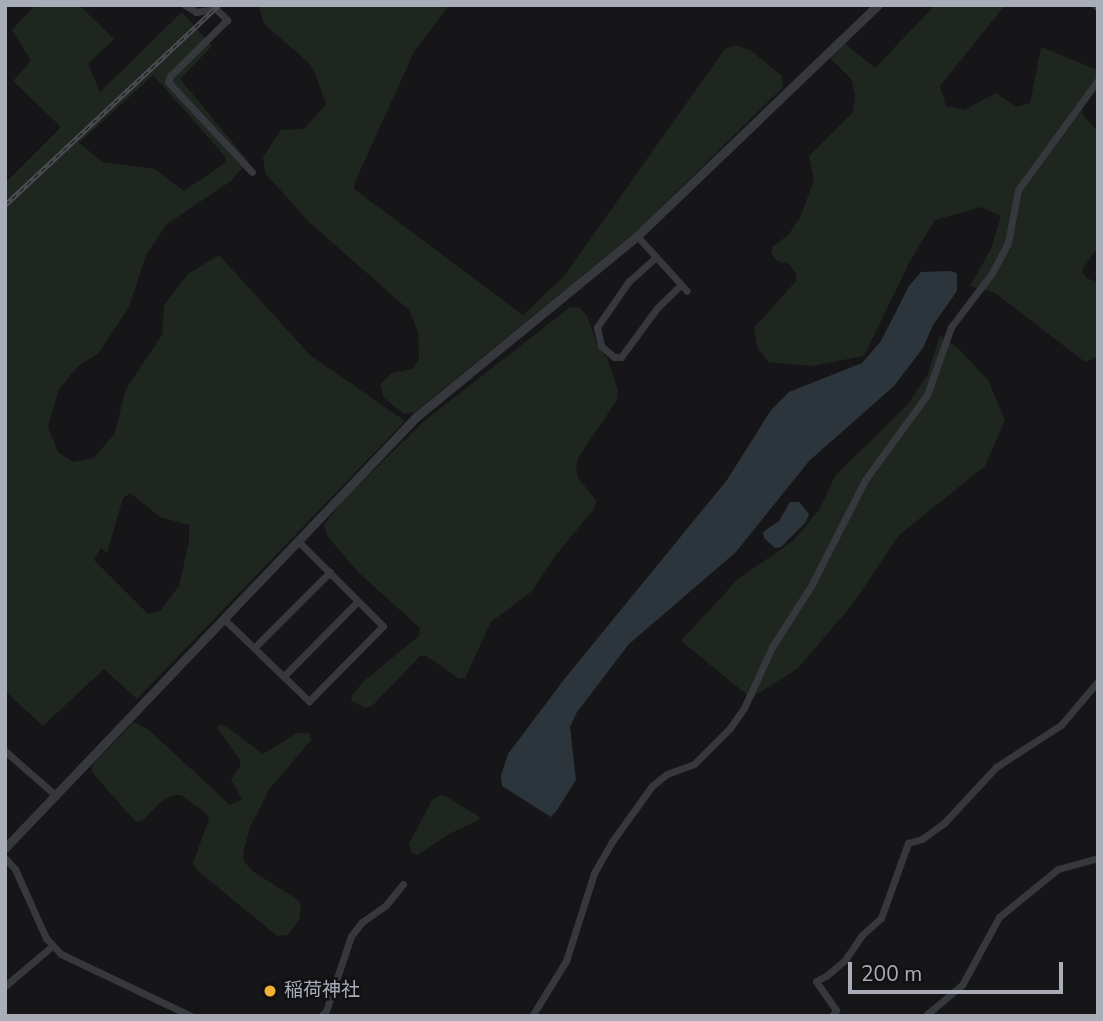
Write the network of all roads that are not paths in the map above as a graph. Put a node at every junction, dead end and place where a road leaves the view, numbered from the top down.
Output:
1 (186, 5) edge
2 (878, 5) edge
3 (1098, 80) edge
4 (252, 172) dead end
5 (636, 236) junction
6 (656, 257) junction
7 (299, 542) junction
8 (330, 572) junction
9 (358, 601) junction
10 (225, 620) junction
11 (255, 647) junction
12 (284, 676) junction
13 (1098, 681) edge
14 (5, 751) edge
15 (55, 795) junction
16 (5, 848) edge
17 (5, 858) edge
18 (1098, 858) edge
19 (403, 884) dead end
20 (52, 946) junction
21 (5, 986) edge
22 (191, 1016) edge
23 (321, 1016) edge
24 (532, 1016) edge
25 (832, 1016) edge
26 (925, 1016) edge

1 - 4 street
2 - 5 street
3 - 24 street
5 - 6 street
5 - 7 street
6 - 6 street
7 - 8 street
7 - 10 street
8 - 9 street
8 - 11 street
9 - 12 street
9 - 12 street
10 - 11 street
10 - 15 street
11 - 12 street
13 - 25 street
14 - 15 street
15 - 16 street
17 - 20 street
18 - 26 street
19 - 23 street
20 - 21 street
20 - 22 street

